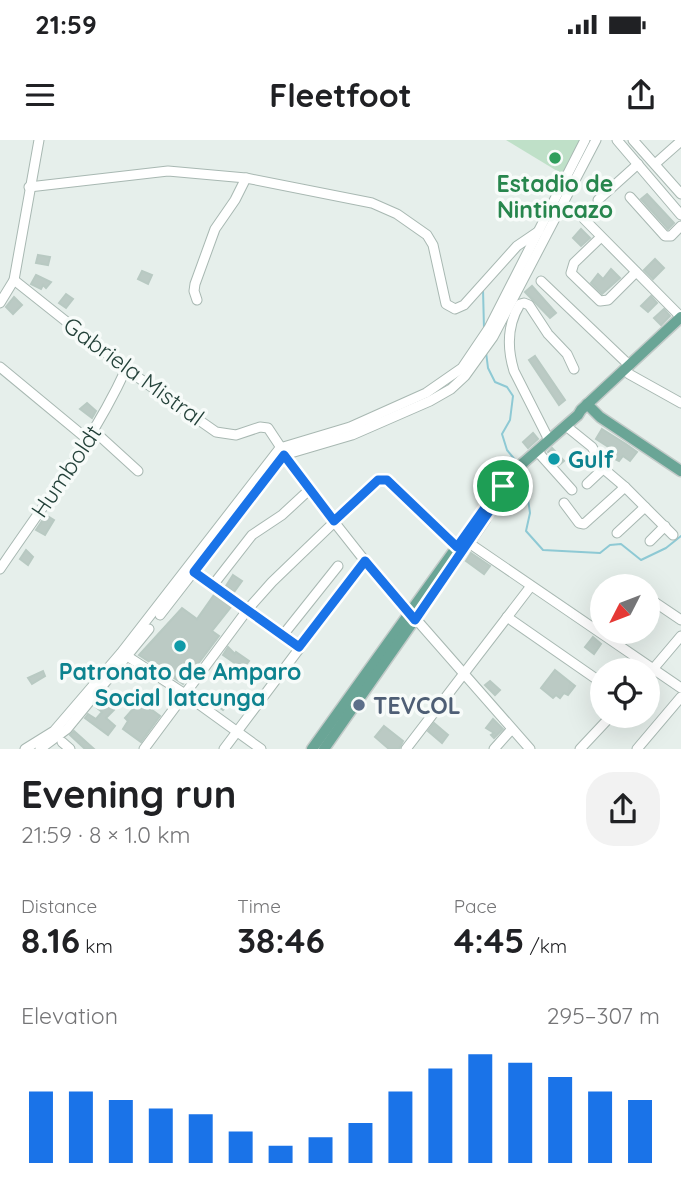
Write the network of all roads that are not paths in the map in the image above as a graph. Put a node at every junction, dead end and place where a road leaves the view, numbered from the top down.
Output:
1 (39, 140) edge
2 (585, 140) edge
3 (596, 140) edge
4 (617, 140) edge
5 (633, 140) edge
6 (681, 141) edge
7 (638, 164) junction
8 (655, 164) junction
9 (246, 178) junction
10 (29, 187) junction
11 (681, 194) edge
12 (630, 197) dead end
13 (598, 200) dead end
14 (681, 215) edge
15 (584, 219) dead end
16 (681, 226) edge
17 (540, 230) junction
18 (601, 237) junction
19 (538, 243) junction
20 (636, 272) junction
21 (14, 279) junction
22 (541, 281) dead end
23 (197, 300) dead end
24 (0, 303) edge
25 (681, 317) edge
26 (681, 327) edge
27 (491, 332) junction
28 (0, 367) edge
29 (126, 369) junction
30 (574, 369) dead end
31 (629, 370) junction
32 (681, 402) edge
33 (589, 407) junction
34 (566, 426) junction
35 (93, 430) junction
36 (87, 439) junction
37 (549, 440) junction
38 (282, 452) junction
39 (534, 453) junction
40 (604, 468) junction
41 (138, 471) dead end
42 (681, 471) edge
43 (587, 484) dead end
44 (503, 486) junction
45 (625, 487) junction
46 (309, 490) junction
47 (572, 490) dead end
48 (564, 503) dead end
49 (645, 507) junction
50 (334, 521) junction
51 (665, 526) junction
52 (617, 533) dead end
53 (673, 535) dead end
54 (650, 541) dead end
55 (469, 544) junction
56 (457, 547) junction
57 (365, 561) junction
58 (338, 566) dead end
59 (0, 569) edge
60 (194, 572) junction
61 (213, 585) junction
62 (531, 586) junction
63 (660, 606) edge
64 (248, 609) junction
65 (412, 616) junction
66 (507, 617) junction
67 (681, 620) edge
68 (283, 635) junction
69 (681, 636) edge
70 (299, 647) junction
71 (127, 656) junction
72 (631, 658) edge
73 (660, 660) edge
74 (463, 674) junction
75 (590, 675) edge
76 (660, 677) edge
77 (681, 688) edge
78 (184, 694) junction
79 (681, 697) edge
80 (600, 728) edge
81 (511, 730) junction
82 (237, 732) junction
83 (62, 742) dead end
84 (25, 749) edge
85 (40, 749) edge
86 (70, 749) edge
87 (144, 749) edge
88 (224, 749) edge
89 (261, 749) edge
90 (312, 749) edge
91 (324, 749) edge
92 (405, 749) edge
93 (494, 749) edge
94 (530, 749) edge
95 (580, 749) edge
96 (637, 749) edge

1 - 10 street
2 - 17 street
3 - 19 street
4 - 7 street
5 - 8 street
6 - 8 street
7 - 13 street
7 - 14 street
8 - 11 street
9 - 10 street
9 - 17 street
9 - 23 street
10 - 21 street
12 - 16 street
15 - 18 street
17 - 19 street
18 - 20 street
18 - 20 street
19 - 27 street
20 - 25 street
21 - 24 street
21 - 29 street, Gabriela Mistral
22 - 31 street
25 - 31 main road
26 - 31 main road
27 - 38 street
27 - 38 street
28 - 36 street
29 - 35 street, Humboldt
29 - 38 street, Gabriela Mistral
30 - 37 street
31 - 32 street
31 - 33 main road
33 - 34 main road
33 - 42 main road
34 - 37 main road
34 - 40 street
35 - 36 street, Humboldt
35 - 41 street
36 - 59 street, Humboldt
37 - 39 main road
38 - 46 street, Gabriela Mistral
38 - 60 street
38 - 84 street
39 - 44 main road
39 - 47 street
40 - 43 street
40 - 45 street
44 - 55 main road
44 - 56 main road
45 - 48 street
45 - 49 street
46 - 50 street, Gabriela Mistral
46 - 61 street
49 - 51 street
49 - 52 street
50 - 56 street
50 - 57 street, Gabriela Mistral
50 - 64 street
51 - 53 street
51 - 54 street
55 - 62 street
55 - 65 main road
56 - 65 main road
57 - 65 street, Gabriela Mistral
57 - 70 street
58 - 68 street
60 - 61 street
60 - 71 street
61 - 64 street
62 - 66 street
62 - 72 street
63 - 67 street
64 - 68 street
64 - 78 street
65 - 74 street, Gabriela Mistral
65 - 90 main road
65 - 91 main road
66 - 74 street
66 - 75 street
68 - 70 street
69 - 73 street
70 - 82 street
71 - 78 street
71 - 85 street
74 - 81 street, Gabriela Mistral
74 - 92 street
76 - 77 street
78 - 82 street
78 - 87 street
79 - 96 street
80 - 95 street
81 - 93 street
81 - 94 street, Gabriela Mistral
82 - 88 street
82 - 89 street
83 - 86 street

